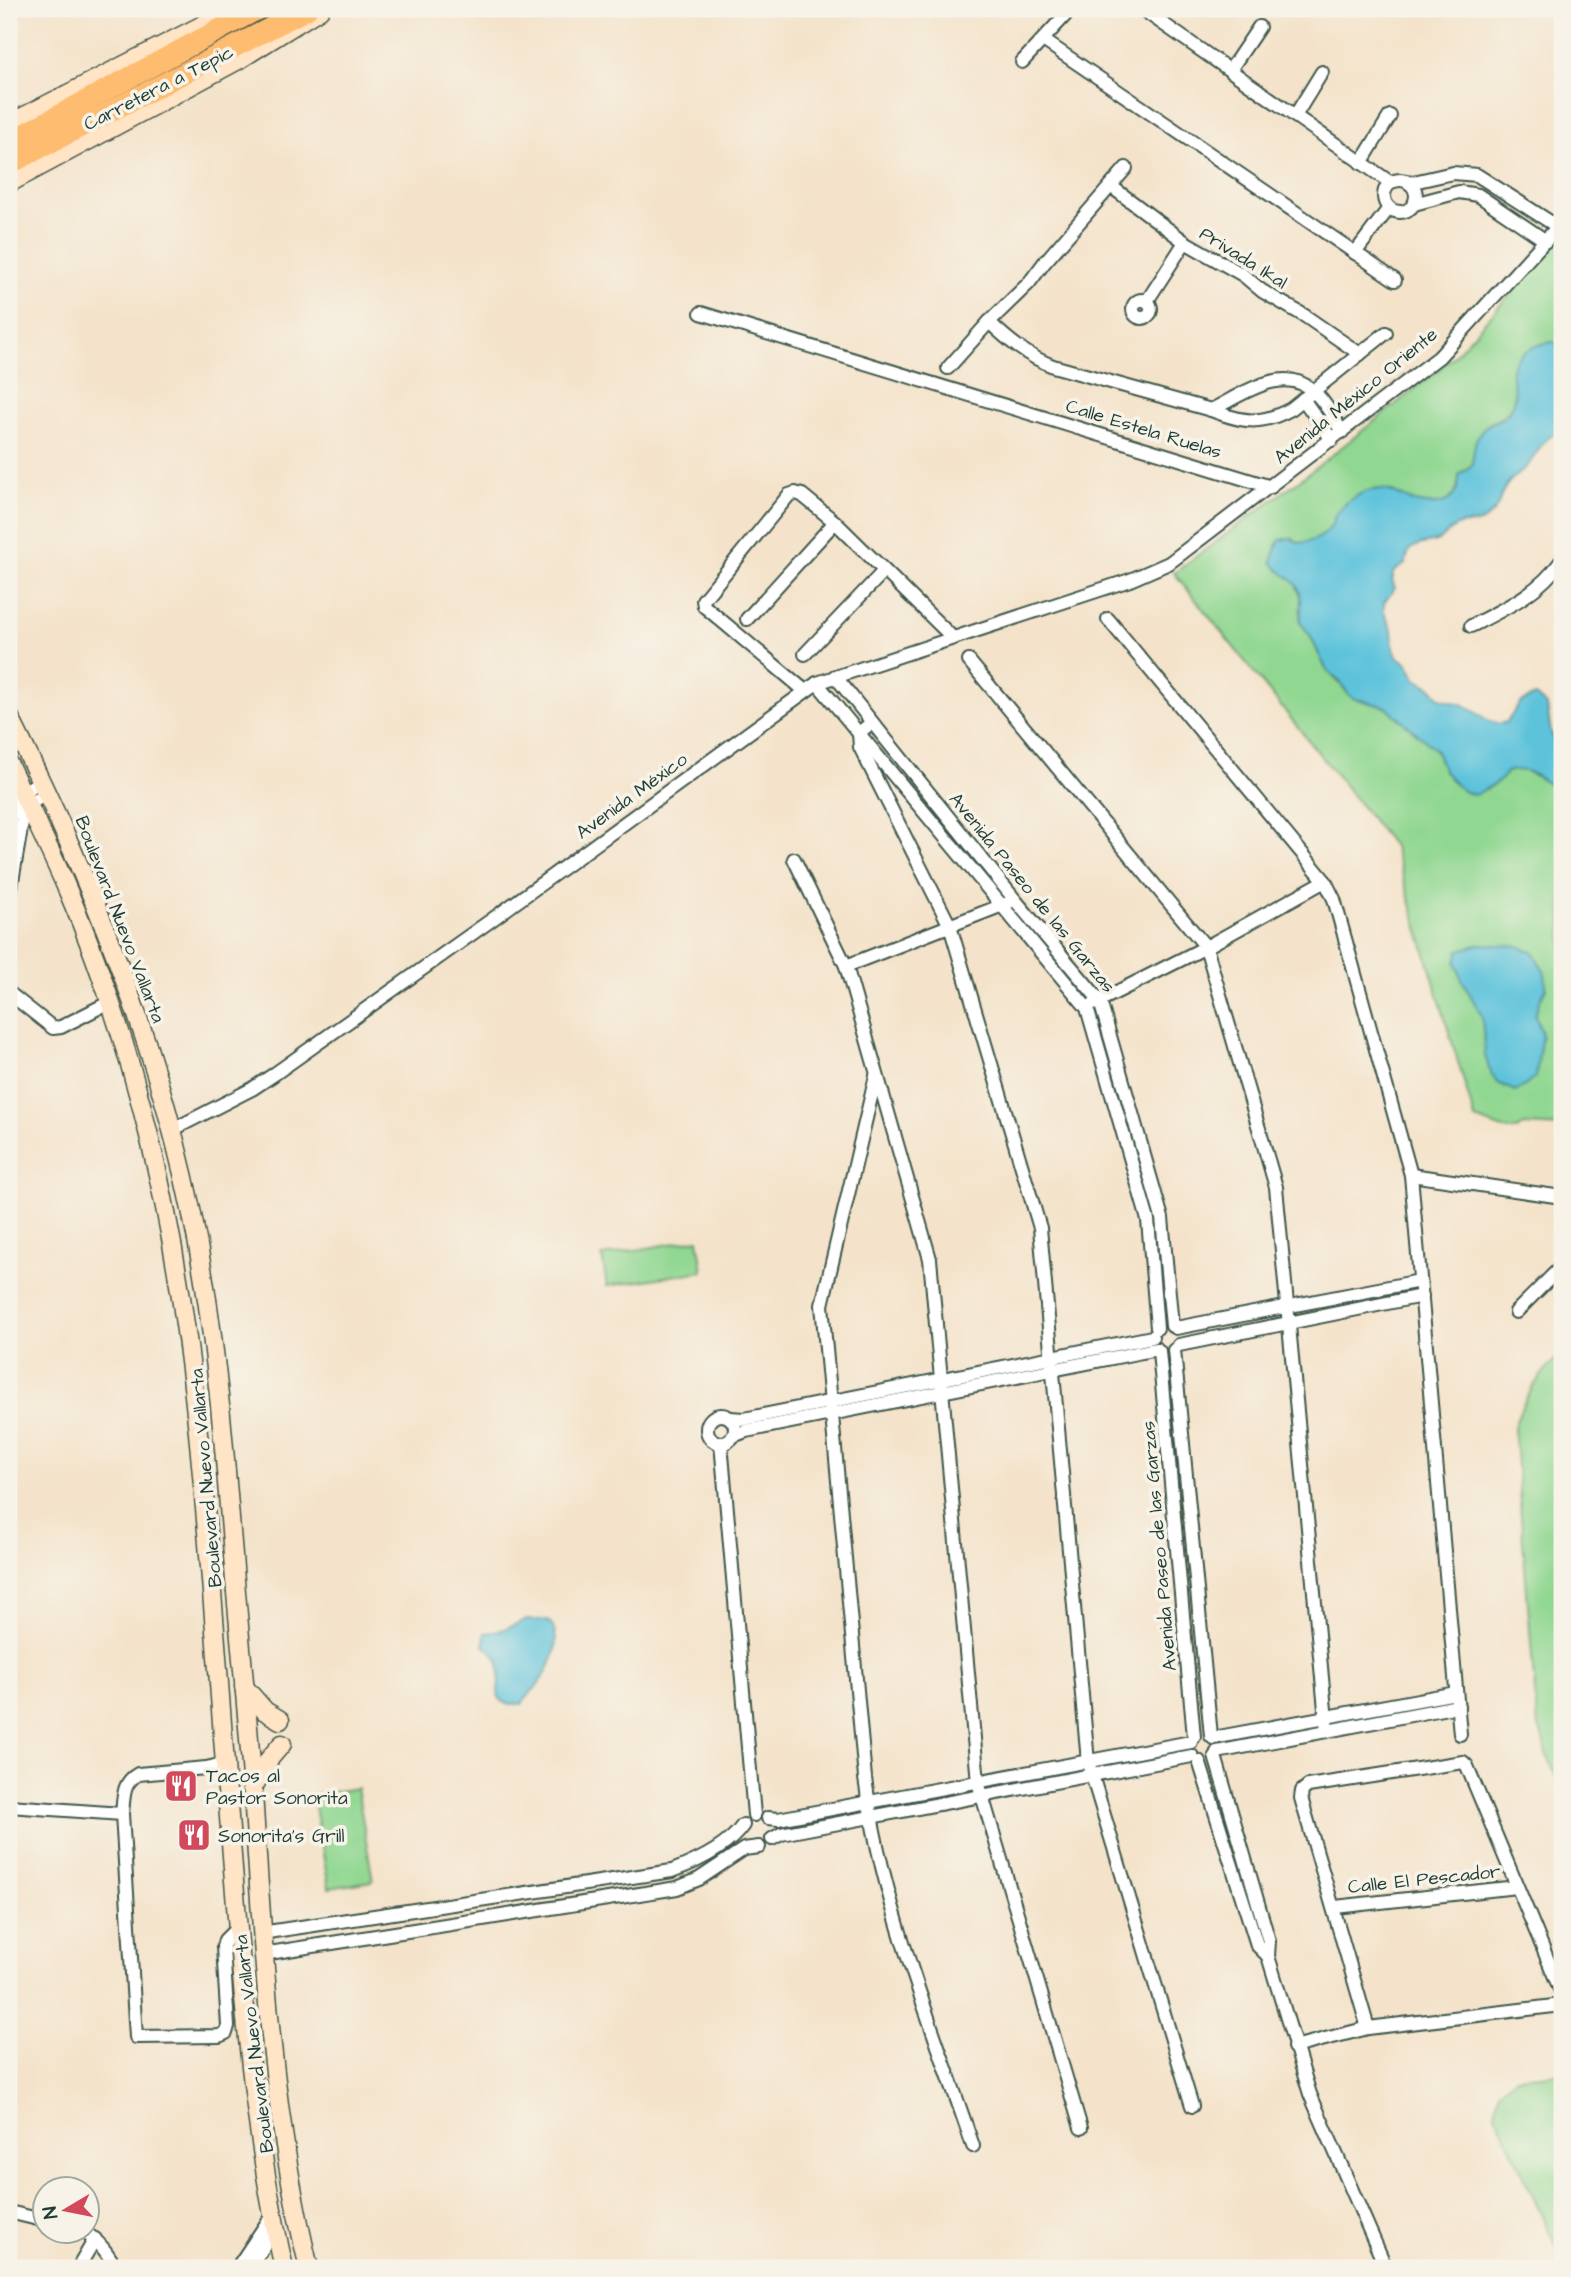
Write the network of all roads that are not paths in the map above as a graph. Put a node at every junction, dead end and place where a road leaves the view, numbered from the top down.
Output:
1 (258, 9) edge
2 (307, 9) edge
3 (320, 9) edge
4 (1071, 9) edge
5 (1142, 9) edge
6 (220, 15) edge
7 (1259, 27) dead end
8 (1042, 40) junction
9 (1023, 62) dead end
10 (1230, 70) junction
11 (1322, 72) dead end
12 (1295, 116) junction
13 (1390, 116) dead end
14 (9, 124) edge
15 (9, 142) edge
16 (1362, 163) junction
17 (9, 164) edge
18 (1126, 168) dead end
19 (9, 183) edge
20 (1391, 183) junction
21 (1409, 183) junction
22 (1112, 187) junction
23 (1414, 204) junction
24 (1389, 208) junction
25 (1560, 225) edge
26 (1546, 241) junction
27 (1185, 243) junction
28 (1355, 253) junction
29 (1395, 280) dead end
30 (1147, 301) dead end
31 (701, 313) dead end
32 (989, 322) junction
33 (1386, 334) dead end
34 (1360, 354) junction
35 (948, 368) dead end
36 (1308, 395) junction
37 (1211, 410) junction
38 (1337, 436) junction
39 (1270, 487) junction
40 (835, 522) junction
41 (1562, 560) edge
42 (884, 570) junction
43 (1150, 573) joint
44 (747, 619) dead end
45 (1108, 619) dead end
46 (1471, 626) dead end
47 (953, 638) junction
48 (805, 654) dead end
49 (969, 661) dead end
50 (835, 676) junction
51 (817, 683) junction
52 (804, 690) junction
53 (9, 716) edge
54 (872, 723) junction
55 (859, 733) junction
56 (9, 765) edge
57 (886, 766) junction
58 (874, 776) junction
59 (44, 787) junction
60 (25, 798) junction
61 (9, 826) edge
62 (794, 859) dead end
63 (1325, 881) junction
64 (9, 899) edge
65 (1014, 900) junction
66 (1002, 906) junction
67 (950, 926) junction
68 (1206, 947) junction
69 (846, 966) junction
70 (9, 993) edge
71 (1100, 1001) junction
72 (110, 1002) junction
73 (1087, 1008) junction
74 (877, 1073) junction
75 (174, 1129) junction
76 (1411, 1175) junction
77 (1562, 1197) edge
78 (1562, 1266) edge
79 (1420, 1281) junction
80 (1422, 1296) junction
81 (1287, 1307) junction
82 (1516, 1312) dead end
83 (1289, 1322) junction
84 (1174, 1327) junction
85 (1156, 1341) junction
86 (1177, 1347) junction
87 (1052, 1364) junction
88 (941, 1386) junction
89 (831, 1408) junction
90 (730, 1418) junction
91 (727, 1440) junction
92 (217, 1661) junction
93 (243, 1685) junction
94 (1456, 1693) junction
95 (1458, 1706) junction
96 (1324, 1717) junction
97 (280, 1720) dead end
98 (1327, 1731) junction
99 (1460, 1734) dead end
100 (248, 1735) junction
101 (1212, 1737) junction
102 (1192, 1740) junction
103 (282, 1744) dead end
104 (1216, 1754) junction
105 (1196, 1758) junction
106 (250, 1759) junction
107 (227, 1760) junction
108 (1090, 1769) junction
109 (978, 1782) junction
110 (253, 1789) junction
111 (981, 1796) junction
112 (868, 1802) junction
113 (9, 1806) edge
114 (122, 1814) junction
115 (754, 1815) junction
116 (870, 1817) junction
117 (768, 1818) junction
118 (743, 1825) junction
119 (772, 1839) junction
120 (759, 1847) junction
121 (672, 1871) junction
122 (1517, 1887) junction
123 (677, 1888) junction
124 (519, 1894) junction
125 (1335, 1907) junction
126 (522, 1912) junction
127 (356, 1919) junction
128 (309, 1926) junction
129 (237, 1928) junction
130 (261, 1933) junction
131 (361, 1937) junction
132 (313, 1945) junction
133 (263, 1954) junction
134 (1268, 1956) junction
135 (1562, 1994) edge
136 (1562, 2006) edge
137 (1368, 2028) junction
138 (1294, 2047) junction
139 (1192, 2106) dead end
140 (279, 2108) junction
141 (256, 2110) junction
142 (1081, 2128) dead end
143 (973, 2146) dead end
144 (10, 2214) edge
145 (32, 2218) edge
146 (274, 2222) junction
147 (91, 2246) edge
148 (101, 2246) edge
149 (78, 2268) edge
150 (116, 2268) edge
151 (237, 2268) edge
152 (250, 2268) edge
153 (284, 2268) edge
154 (309, 2268) edge
155 (1386, 2268) edge

1 - 6 highway, Carretera a Tepic
2 - 17 highway, Carretera a Tepic
3 - 19 main road
4 - 8 street
5 - 10 street
6 - 14 main road
6 - 15 highway, Carretera a Tepic
7 - 10 street
8 - 9 street
8 - 28 street
10 - 12 street
11 - 12 street
12 - 16 street
13 - 16 street
16 - 20 street
18 - 22 street
20 - 21 street
20 - 24 street
21 - 23 street
21 - 25 street
22 - 27 street, Privada Ikal
22 - 32 street
23 - 24 street
23 - 26 street
24 - 28 street
25 - 26 street, Avenida México Oriente
26 - 38 street, Avenida México Oriente
27 - 30 street
27 - 34 street, Privada Ikal
28 - 29 street
31 - 39 street, Calle Estela Ruelas
32 - 35 street
32 - 37 street
33 - 34 street
34 - 36 street
36 - 37 street
36 - 37 street
36 - 38 street
38 - 39 street, Avenida México Oriente
39 - 43 street, Avenida México Oriente
40 - 42 street
40 - 44 street
40 - 52 street
41 - 46 street
42 - 47 street
42 - 48 street
43 - 47 street, Avenida México
45 - 63 street
47 - 50 street, Avenida México
49 - 68 street
50 - 51 street, Avenida México
50 - 54 street, Avenida Paseo de las Garzas
51 - 52 street, Avenida México
51 - 55 street, Avenida Paseo de las Garzas
52 - 75 street, Avenida México
53 - 59 main road, Boulevard Nuevo Vallarta
54 - 55 street
54 - 65 street, Avenida Paseo de las Garzas
55 - 57 street, Avenida Paseo de las Garzas
55 - 58 street
56 - 60 main road, Boulevard Nuevo Vallarta
57 - 58 street
57 - 66 street, Avenida Paseo de las Garzas
58 - 67 street
59 - 60 street
59 - 75 main road, Boulevard Nuevo Vallarta
60 - 61 street
60 - 64 street
60 - 72 main road, Boulevard Nuevo Vallarta
62 - 69 street
63 - 68 street
63 - 76 street
65 - 66 street
65 - 71 street, Avenida Paseo de las Garzas
66 - 67 street
66 - 73 street, Avenida Paseo de las Garzas
67 - 69 street
67 - 87 street
68 - 71 street
68 - 81 street
69 - 74 street
70 - 72 street
71 - 73 street
71 - 84 street, Avenida Paseo de las Garzas
72 - 92 main road, Boulevard Nuevo Vallarta
73 - 85 street, Avenida Paseo de las Garzas
74 - 88 street
74 - 89 street
75 - 93 main road, Boulevard Nuevo Vallarta
76 - 77 street
76 - 79 street
78 - 82 street
79 - 80 street
79 - 81 street
80 - 83 street
80 - 94 street
81 - 83 street
81 - 84 street
83 - 86 street
83 - 96 street
84 - 85 street
84 - 86 street
85 - 86 street
85 - 87 street
85 - 102 street, Avenida Paseo de las Garzas
86 - 101 street, Avenida Paseo de las Garzas
87 - 88 street
87 - 108 street
88 - 89 street
88 - 109 street
89 - 90 street
89 - 91 street
89 - 112 street
90 - 91 street
90 - 91 street
91 - 115 street
92 - 100 main road
92 - 107 main road, Boulevard Nuevo Vallarta
93 - 97 main road
93 - 100 main road, Boulevard Nuevo Vallarta
94 - 95 street
94 - 96 street
95 - 98 street
95 - 99 street
96 - 98 street
96 - 101 street
98 - 104 street
100 - 106 main road, Boulevard Nuevo Vallarta
100 - 107 main road
101 - 102 street
101 - 104 street
102 - 105 street
102 - 108 street
103 - 110 main road
104 - 105 street
104 - 134 street
105 - 108 street
105 - 134 street
106 - 107 main road
106 - 110 main road, Boulevard Nuevo Vallarta
107 - 114 street
107 - 129 main road, Boulevard Nuevo Vallarta
108 - 109 street
108 - 111 street
108 - 139 street
109 - 111 street
109 - 112 street
110 - 130 main road, Boulevard Nuevo Vallarta
111 - 116 street
111 - 142 street
112 - 116 street
112 - 117 street
113 - 114 street
114 - 129 street
115 - 117 street
115 - 118 street
116 - 119 street
116 - 143 street
117 - 119 street
118 - 120 street
118 - 121 street
119 - 120 street
120 - 123 street
121 - 123 street
121 - 124 street
122 - 125 street, Calle El Pescador
122 - 125 street
122 - 135 street
123 - 126 street
124 - 126 street
124 - 127 street
125 - 137 street
126 - 131 street
127 - 128 street
127 - 131 street
128 - 130 street
128 - 132 street
129 - 141 main road, Boulevard Nuevo Vallarta
130 - 133 main road, Boulevard Nuevo Vallarta
131 - 132 street
132 - 133 street
133 - 140 main road, Boulevard Nuevo Vallarta
134 - 138 street
136 - 137 street
137 - 138 street
138 - 155 street
140 - 141 main road
140 - 154 main road, Boulevard Nuevo Vallarta
141 - 146 main road, Boulevard Nuevo Vallarta
144 - 145 street
146 - 151 street
146 - 152 street
146 - 153 main road, Boulevard Nuevo Vallarta
147 - 149 street
148 - 150 street

